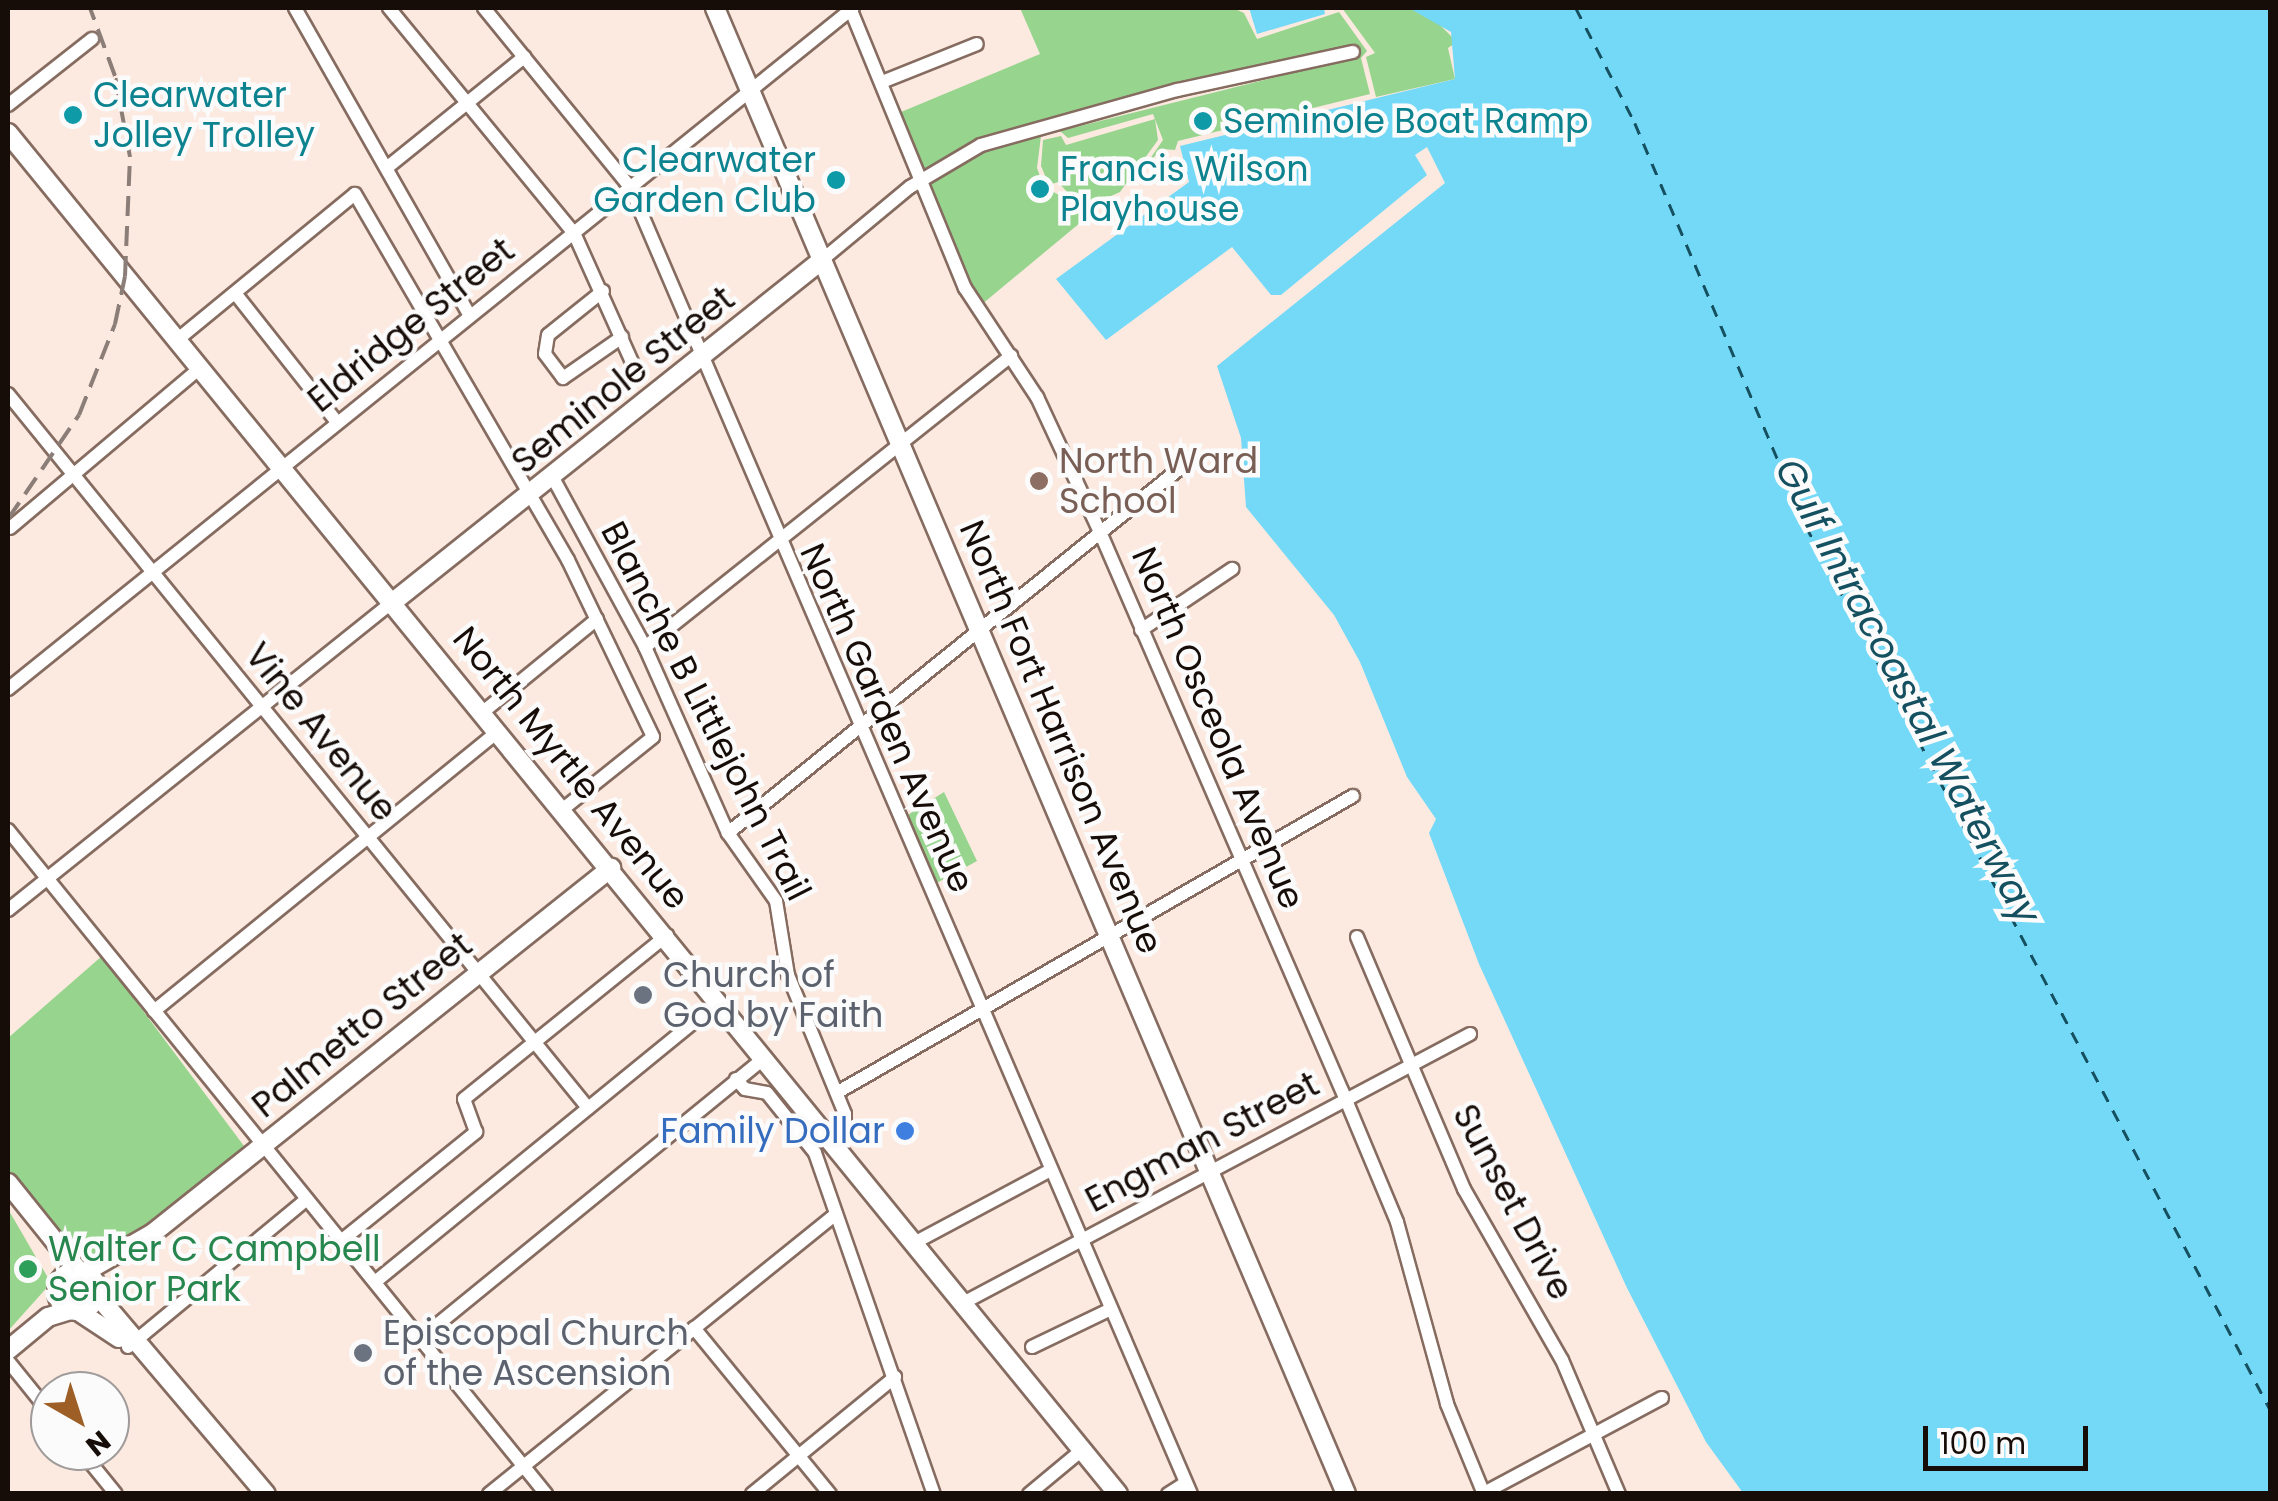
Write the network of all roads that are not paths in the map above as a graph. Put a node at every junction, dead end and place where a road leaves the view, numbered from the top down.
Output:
1 (295, 8) edge
2 (389, 8) edge
3 (484, 8) edge
4 (715, 8) edge
5 (851, 8) edge
6 (92, 39) dead end
7 (977, 44) dead end
8 (1353, 52) dead end
9 (524, 56) junction
10 (882, 82) junction
11 (750, 90) junction
12 (468, 102) junction
13 (8, 105) edge
14 (8, 133) edge
15 (389, 166) junction
16 (922, 178) junction
17 (630, 187) junction
18 (574, 233) junction
19 (822, 260) junction
20 (603, 291) junction
21 (234, 293) junction
22 (470, 316) junction
23 (622, 337) junction
24 (177, 340) junction
25 (440, 340) junction
26 (1011, 356) junction
27 (702, 358) junction
28 (200, 368) junction
29 (636, 371) dead end
30 (8, 394) edge
31 (338, 422) junction
32 (901, 445) junction
33 (1194, 457) dead end
34 (283, 468) junction
35 (73, 474) junction
36 (553, 478) junction
37 (530, 496) junction
38 (10, 528) edge
39 (1100, 532) junction
40 (777, 543) junction
41 (1232, 569) dead end
42 (152, 572) junction
43 (392, 602) junction
44 (597, 619) junction
45 (979, 629) junction
46 (1142, 630) junction
47 (645, 647) junction
48 (8, 689) edge
49 (261, 706) junction
50 (483, 712) junction
51 (858, 728) junction
52 (499, 731) junction
53 (1353, 796) dead end
54 (563, 810) junction
55 (8, 830) edge
56 (728, 834) junction
57 (369, 838) junction
58 (1243, 859) junction
59 (611, 868) junction
60 (46, 878) junction
61 (8, 910) edge
62 (667, 935) junction
63 (1110, 936) junction
64 (1356, 937) dead end
65 (478, 974) junction
66 (719, 1000) junction
67 (982, 1010) junction
68 (154, 1011) junction
69 (1470, 1034) dead end
70 (535, 1043) junction
71 (764, 1058) junction
72 (1411, 1065) junction
73 (736, 1079) junction
74 (838, 1092) junction
75 (1346, 1100) junction
76 (588, 1108) junction
77 (829, 1138) junction
78 (263, 1146) junction
79 (1052, 1170) junction
80 (1210, 1172) junction
81 (8, 1183) edge
82 (8, 1199) edge
83 (306, 1199) junction
84 (836, 1214) junction
85 (153, 1233) junction
86 (1082, 1240) junction
87 (341, 1241) junction
88 (914, 1244) junction
89 (82, 1271) junction
90 (375, 1282) junction
91 (57, 1288) junction
92 (97, 1291) junction
93 (963, 1303) junction
94 (1111, 1309) junction
95 (75, 1310) junction
96 (694, 1328) junction
97 (421, 1338) junction
98 (8, 1339) edge
99 (132, 1343) junction
100 (1032, 1348) dead end
101 (8, 1350) edge
102 (8, 1361) edge
103 (895, 1377) junction
104 (30, 1388) edge
105 (1662, 1398) dead end
106 (1594, 1434) junction
107 (1082, 1450) junction
108 (799, 1456) junction
109 (523, 1466) junction
110 (97, 1471) edge
111 (1187, 1489) edge
112 (1483, 1493) edge
113 (116, 1494) edge
114 (254, 1494) edge
115 (266, 1494) edge
116 (488, 1494) edge
117 (546, 1494) edge
118 (752, 1494) edge
119 (830, 1494) edge
120 (934, 1494) edge
121 (1029, 1494) edge
122 (1118, 1494) edge
123 (1168, 1494) edge
124 (1346, 1494) edge
125 (1619, 1494) edge

1 - 15 street
2 - 12 street
3 - 9 street, North Garden Avenue
4 - 11 street, North Fort Harrison Avenue
5 - 10 street, North Osceola Avenue
5 - 11 street, Eldridge Street
6 - 13 street
7 - 10 street
8 - 16 street, Seminole Street
9 - 12 street
9 - 17 street, North Garden Avenue
10 - 16 street, North Osceola Avenue
11 - 17 street, Eldridge Street
11 - 19 street, North Fort Harrison Avenue
12 - 15 street
12 - 18 street
14 - 24 street, North Myrtle Avenue
15 - 22 street
16 - 19 street, Seminole Street
16 - 26 street, North Osceola Avenue
17 - 18 street, Eldridge Street
17 - 27 street, North Garden Avenue
18 - 20 street
18 - 22 street, Eldridge Street
19 - 27 street, Seminole Street
19 - 32 street, North Fort Harrison Avenue
20 - 23 street
20 - 23 street
21 - 24 street
21 - 25 street, Blanche B Littlejohn Trail
21 - 31 street
22 - 25 street, Eldridge Street
23 - 29 street
24 - 28 street, North Myrtle Avenue
25 - 31 street, Eldridge Street
25 - 37 street, Blanche B Littlejohn Trail
26 - 32 street
26 - 39 street, North Osceola Avenue
27 - 36 street, Seminole Street
27 - 40 street, North Garden Avenue
28 - 34 street, North Myrtle Avenue
28 - 35 street
30 - 35 street, Vine Avenue
31 - 34 street, Eldridge Street
32 - 40 street
32 - 45 street, North Fort Harrison Avenue
33 - 39 street
34 - 42 street, Eldridge Street
34 - 43 street, North Myrtle Avenue
35 - 38 street
35 - 42 street, Vine Avenue
36 - 37 street, Seminole Street
36 - 47 street, Blanche B Littlejohn Trail
37 - 43 street, Seminole Street
37 - 44 street, Blanche B Littlejohn Trail
39 - 45 street
39 - 46 street, North Osceola Avenue
40 - 47 street
40 - 51 street, North Garden Avenue
41 - 46 street
42 - 48 street, Eldridge Street
42 - 49 street, Vine Avenue
43 - 49 street, Seminole Street
43 - 50 street, North Myrtle Avenue
44 - 50 street
44 - 54 street, Blanche B Littlejohn Trail
45 - 51 street
45 - 63 street, North Fort Harrison Avenue
46 - 58 street, North Osceola Avenue
47 - 56 street, Blanche B Littlejohn Trail
49 - 57 street, Vine Avenue
49 - 60 street, Seminole Street
50 - 52 street, North Myrtle Avenue
51 - 56 street
51 - 67 street, North Garden Avenue
52 - 54 street, North Myrtle Avenue
52 - 57 street
53 - 58 street
54 - 59 street, North Myrtle Avenue
55 - 60 street
56 - 74 street, Blanche B Littlejohn Trail
57 - 65 street, Vine Avenue
57 - 68 street
58 - 63 street
58 - 75 street, North Osceola Avenue
59 - 62 street, North Myrtle Avenue
59 - 65 street, Palmetto Street
60 - 61 street, Seminole Street
60 - 68 street
62 - 66 street, North Myrtle Avenue
62 - 70 street
63 - 67 street
63 - 80 street, North Fort Harrison Avenue
64 - 72 street, Sunset Drive
65 - 70 street, Vine Avenue
65 - 78 street, Palmetto Street
66 - 71 street, North Myrtle Avenue
66 - 76 street
67 - 74 street
67 - 79 street, North Garden Avenue
68 - 78 street
69 - 72 street, Engman Street
70 - 76 street, Vine Avenue
70 - 87 street
71 - 73 street
71 - 77 street, North Myrtle Avenue
72 - 75 street, Engman Street
72 - 106 street, Sunset Drive
73 - 84 street
73 - 97 street
74 - 77 street
75 - 80 street, Engman Street
75 - 112 street, North Osceola Avenue
76 - 90 street
77 - 88 street, North Myrtle Avenue
78 - 83 street
78 - 85 street, Palmetto Street
79 - 86 street, North Garden Avenue
79 - 88 street
80 - 86 street, Engman Street
80 - 124 street, North Fort Harrison Avenue
81 - 89 street
82 - 91 street
83 - 87 street
83 - 99 street
84 - 96 street
84 - 103 street
85 - 89 street, Palmetto Street
85 - 92 street, Palmetto Street
86 - 93 street, Engman Street
86 - 94 street, North Garden Avenue
87 - 90 street
88 - 93 street, North Myrtle Avenue
89 - 91 street, Palmetto Street
89 - 92 street
90 - 97 street
91 - 95 street
91 - 98 street
92 - 95 street, Palmetto Street
92 - 99 street
93 - 107 street, North Myrtle Avenue
94 - 100 street
94 - 111 street, North Garden Avenue
95 - 99 street
95 - 101 street
96 - 108 street
96 - 109 street
97 - 109 street
99 - 114 street
99 - 115 street
102 - 104 street
103 - 108 street
103 - 120 street
105 - 106 street
106 - 112 street
106 - 125 street, Sunset Drive
107 - 121 street
107 - 122 street, North Myrtle Avenue
108 - 118 street
108 - 119 street
109 - 116 street
109 - 117 street
110 - 113 street
111 - 123 street, North Garden Avenue

